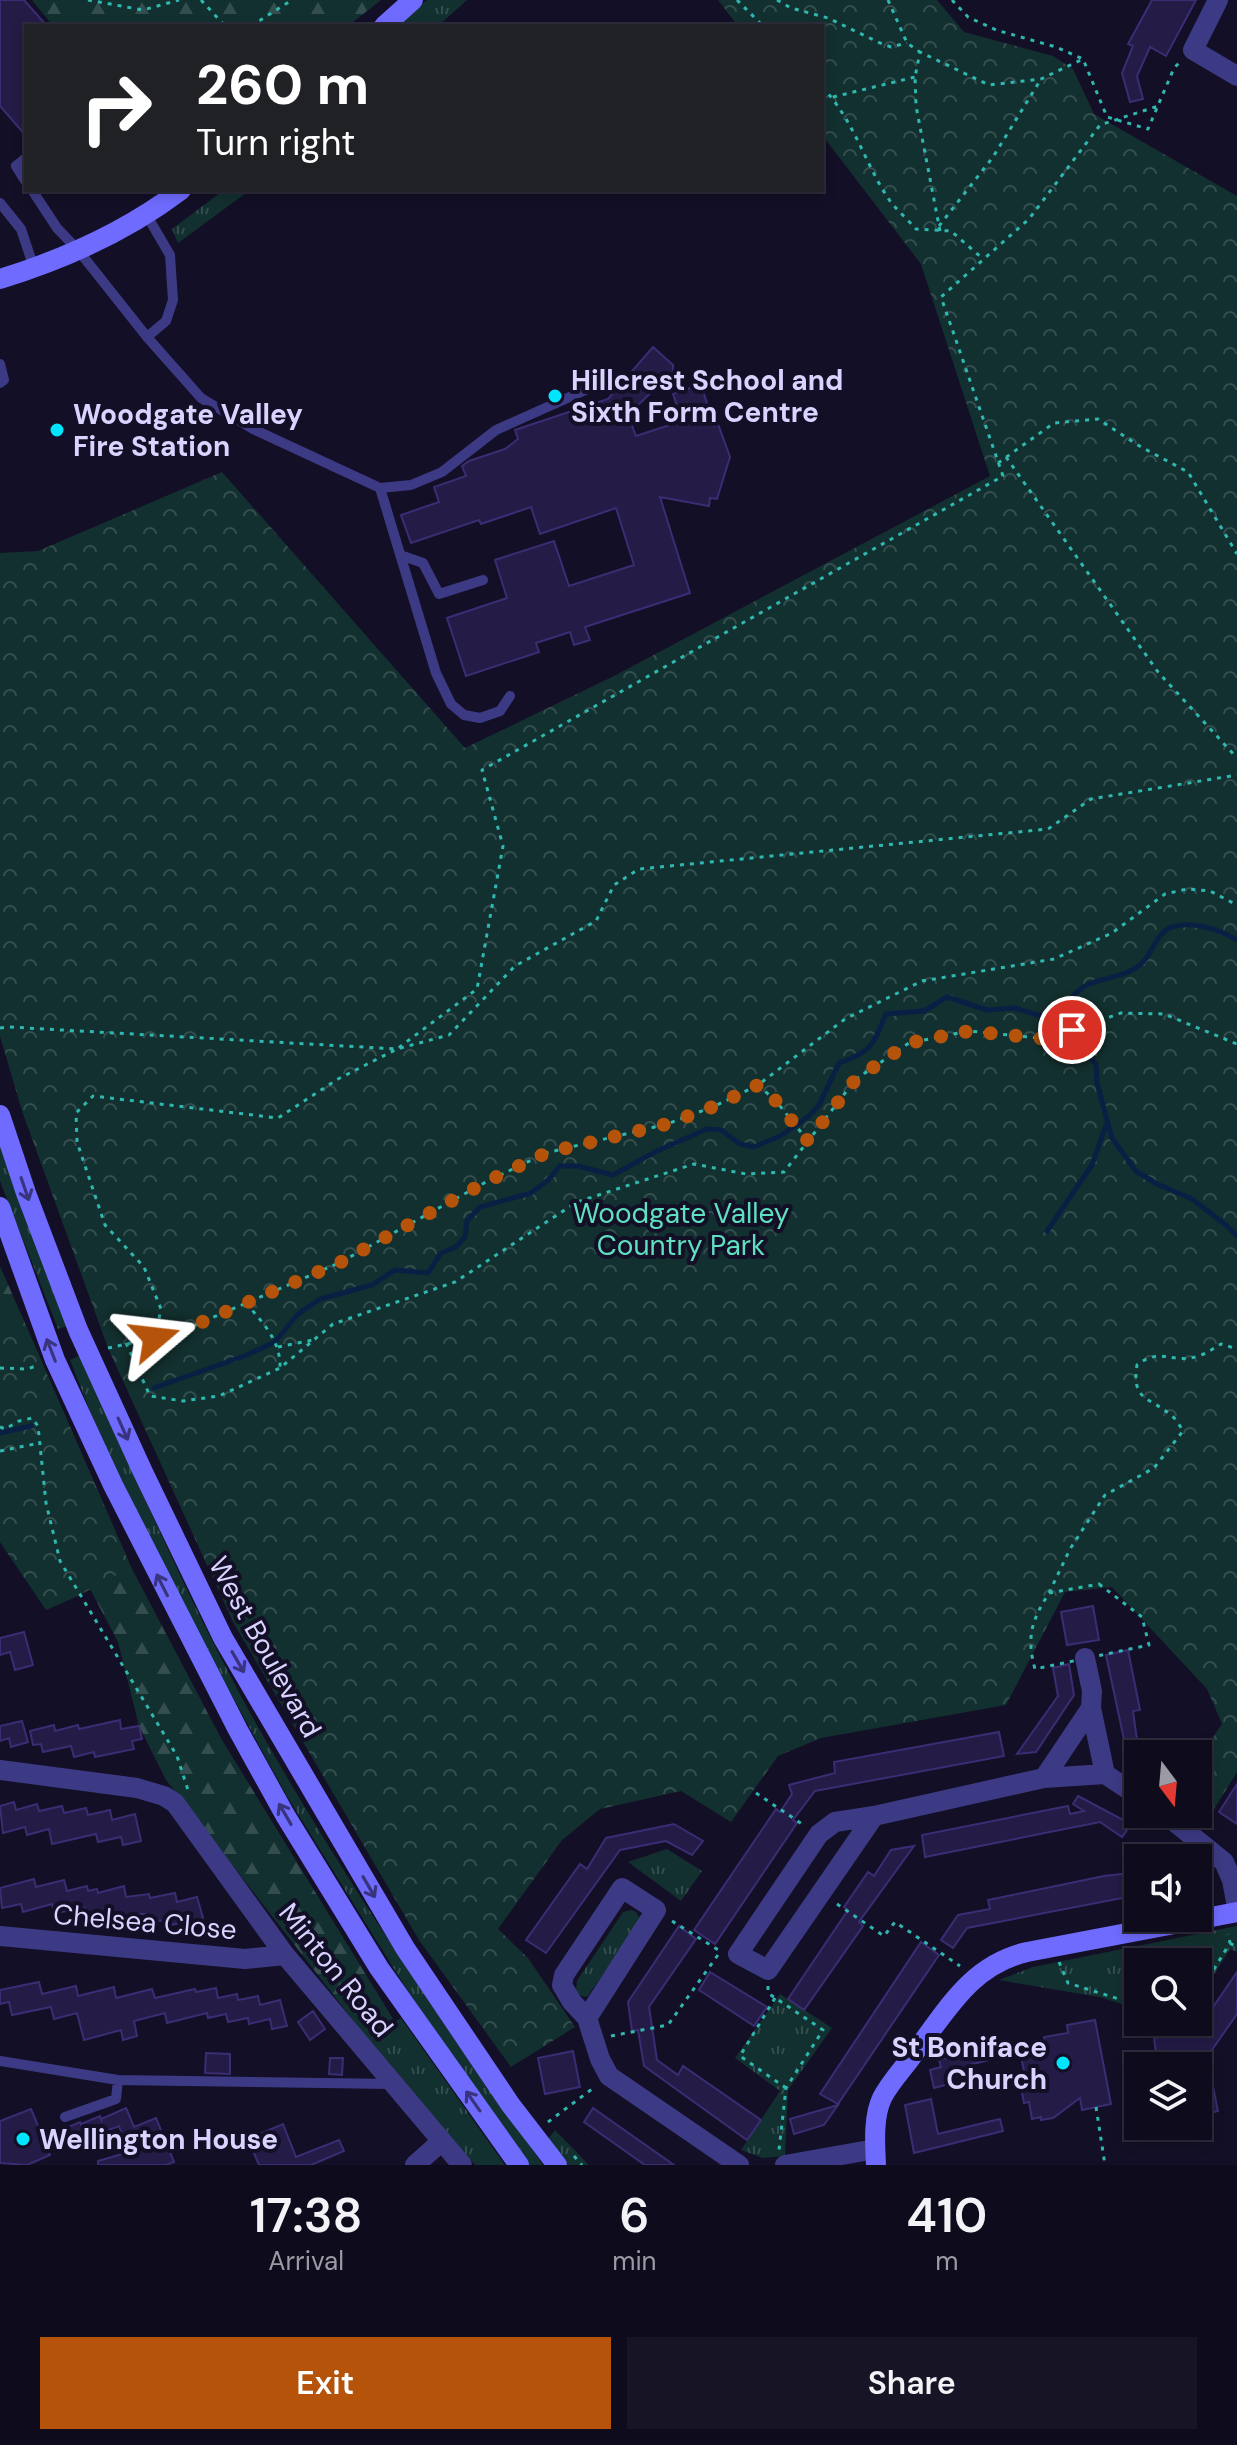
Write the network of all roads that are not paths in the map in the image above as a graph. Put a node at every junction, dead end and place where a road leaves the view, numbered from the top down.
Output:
1 (413, 0) edge
2 (1218, 0) edge
3 (386, 24) edge
4 (1237, 76) edge
5 (24, 160) edge
6 (24, 179) edge
7 (33, 192) edge
8 (178, 192) edge
9 (0, 203) edge
10 (146, 214) junction
11 (78, 250) junction
12 (34, 268) junction
13 (0, 279) edge
14 (147, 337) junction
15 (0, 364) edge
16 (0, 383) edge
17 (592, 387) dead end
18 (380, 488) junction
19 (400, 555) junction
20 (483, 580) dead end
21 (510, 696) dead end
22 (0, 1115) edge
23 (0, 1207) edge
24 (1085, 1658) road end
25 (1091, 1708) junction
26 (0, 1770) edge
27 (1105, 1774) junction
28 (1044, 1778) junction
29 (1124, 1787) edge
30 (874, 1816) junction
31 (1182, 1828) edge
32 (1233, 1911) edge
33 (0, 1936) edge
34 (285, 1955) junction
35 (587, 2018) junction
36 (0, 2061) edge
37 (118, 2080) junction
38 (392, 2084) junction
39 (65, 2117) dead end
40 (442, 2141) junction
41 (876, 2157) edge
42 (782, 2159) edge
43 (415, 2165) edge
44 (462, 2165) edge
45 (519, 2165) edge
46 (557, 2165) edge
47 (739, 2165) edge

1 - 3 main road
2 - 4 street
5 - 6 lane
7 - 11 lane
8 - 10 main road
9 - 12 lane
10 - 11 main road
10 - 14 lane
11 - 12 main road
11 - 14 lane
12 - 13 main road
14 - 18 lane
15 - 16 lane
17 - 18 lane
18 - 19 lane
19 - 20 lane
19 - 21 lane
22 -> 46 main road, West Boulevard
45 -> 23 main road
24 - 25 street
25 - 27 street
25 - 28 street
26 - 34 street, Minton Road
27 - 28 street
27 - 29 street
28 - 30 street
30 - 30 street
31 - 32 street
32 - 41 main road
33 - 34 street, Chelsea Close
34 - 38 street, Minton Road
35 - 35 street
35 - 47 street
36 - 37 lane
37 - 38 lane
37 - 39 lane
38 - 40 street, Minton Road
40 - 43 street
40 - 44 street, Minton Road
41 - 42 street

